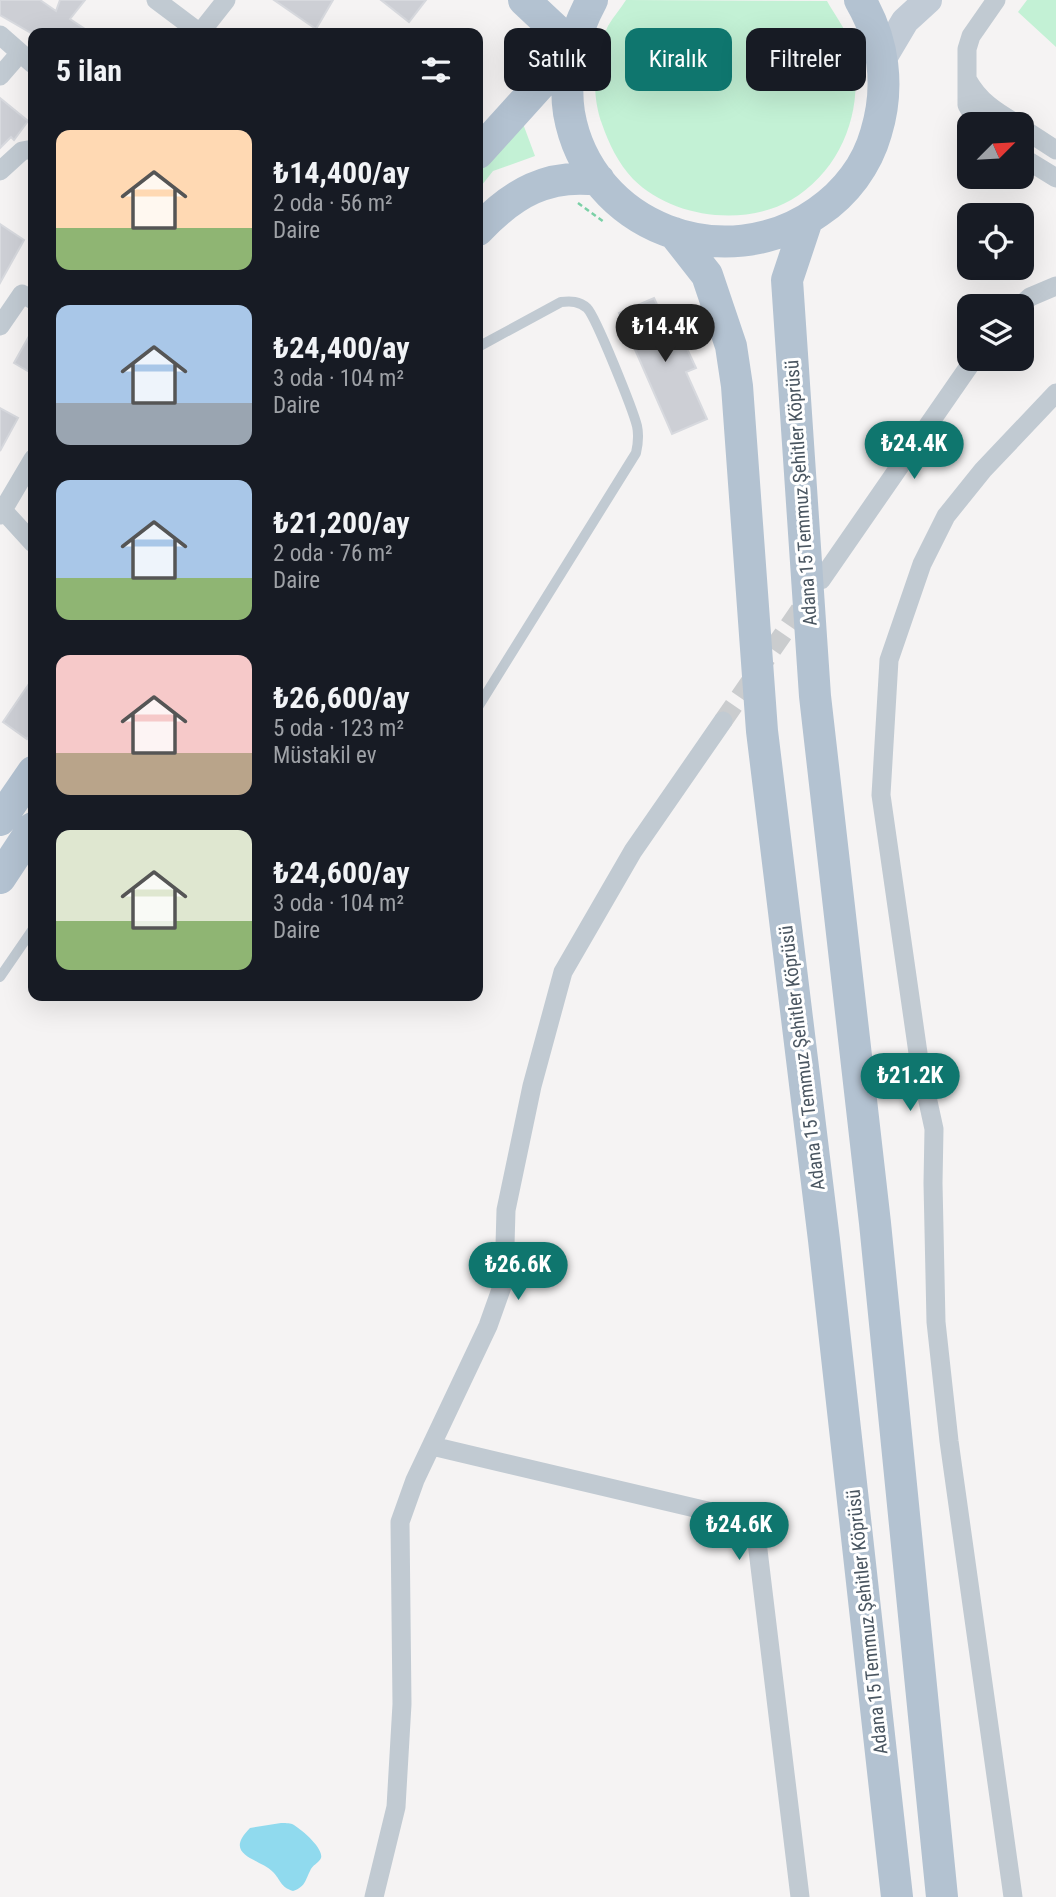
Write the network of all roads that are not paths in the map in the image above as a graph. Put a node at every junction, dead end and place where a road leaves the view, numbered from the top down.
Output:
1 (156, 0) edge
2 (226, 0) edge
3 (524, 0) edge
4 (592, 0) edge
5 (860, 0) edge
6 (928, 0) edge
7 (996, 0) edge
8 (982, 9) edge
9 (193, 28) edge
10 (204, 28) edge
11 (552, 28) edge
12 (580, 28) edge
13 (0, 35) edge
14 (27, 58) edge
15 (883, 58) junction
16 (0, 76) edge
17 (967, 78) junction
18 (534, 91) edge
19 (568, 91) edge
20 (971, 112) edge
21 (996, 112) edge
22 (1034, 136) edge
23 (483, 147) edge
24 (28, 150) edge
25 (1056, 150) edge
26 (1034, 164) edge
27 (0, 172) edge
28 (1056, 178) edge
29 (599, 180) junction
30 (807, 220) junction
31 (483, 225) edge
32 (674, 233) junction
33 (1056, 286) edge
34 (1034, 295) edge
35 (28, 297) edge
36 (0, 326) edge
37 (483, 344) edge
38 (966, 371) edge
39 (1056, 393) edge
40 (28, 467) edge
41 (1, 511) edge
42 (28, 538) edge
43 (821, 580) tunnel mouth
44 (483, 699) edge
45 (723, 721) tunnel mouth
46 (28, 779) edge
47 (0, 820) edge
48 (28, 836) edge
49 (0, 878) edge
50 (28, 936) edge
51 (0, 977) edge
52 (432, 1446) junction
53 (374, 1897) edge
54 (800, 1897) edge
55 (898, 1897) edge
56 (942, 1897) edge
57 (1013, 1897) edge

1 - 9 street
2 - 10 street
3 - 11 main road
4 - 12 main road
5 - 15 main road
6 - 15 street
7 - 8 street
8 - 17 street
13 - 14 street
14 - 16 street
15 - 30 main road
17 - 20 street
17 - 21 street
18 - 23 main road
19 - 29 main road
22 - 25 street
24 - 27 street
26 - 28 street
29 - 31 main road
29 - 32 main road
30 - 32 main road
30 - 56 main road, Adana 15 Temmuz Şehitler Köprüsü
32 - 55 main road, Adana 15 Temmuz Şehitler Köprüsü
33 - 34 street
35 - 36 street
37 - 44 lane
38 - 43 street
39 - 57 street
40 - 41 street
41 - 42 street
45 - 52 street
46 - 47 main road
48 - 49 main road
50 - 51 lane
52 - 53 street
52 - 54 street

